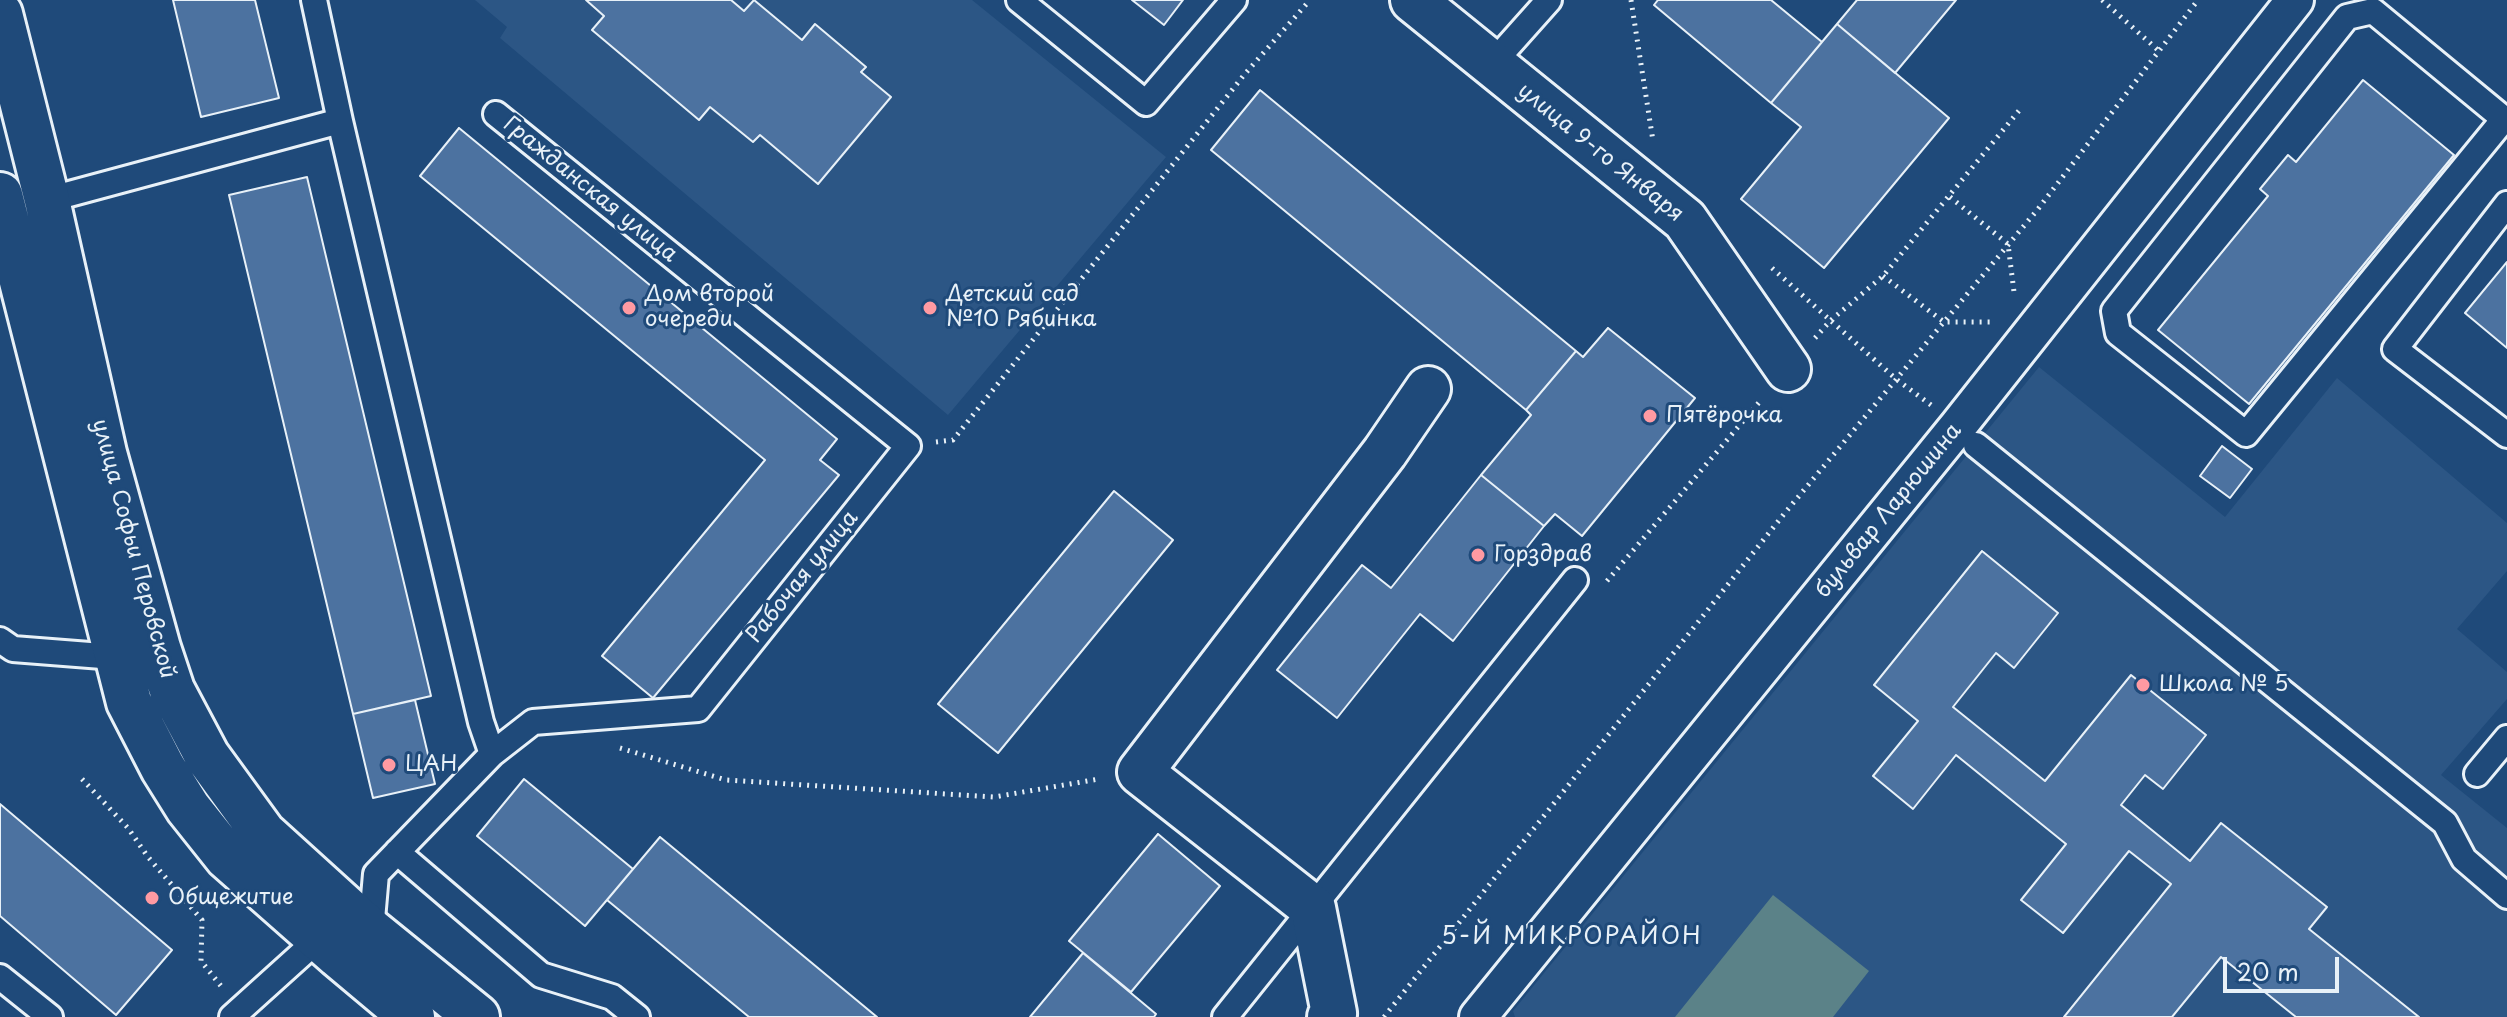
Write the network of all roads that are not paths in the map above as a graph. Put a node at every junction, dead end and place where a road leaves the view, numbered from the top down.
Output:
1 (314, 0) edge
2 (1019, 0) edge
3 (1234, 0) edge
4 (1413, 0) edge
5 (1549, 0) edge
6 (2295, 0) edge
7 (0, 14) edge
8 (1492, 64) junction
9 (496, 114) dead end
10 (2506, 120) edge
11 (340, 121) junction
12 (0, 195) edge
13 (47, 200) junction
14 (2507, 204) edge
15 (1788, 369) dead end
16 (1428, 389) dead end
17 (2507, 435) edge
18 (1967, 436) junction
19 (908, 446) joint
20 (1575, 580) dead end
21 (0, 640) edge
22 (115, 657) junction
23 (2507, 738) edge
24 (492, 754) junction
25 (2477, 774) dead end
26 (397, 852) junction
27 (2507, 896) edge
28 (1313, 908) junction
29 (344, 933) junction
30 (0, 977) edge
31 (236, 1013) edge
32 (50, 1017) edge
33 (412, 1017) edge
34 (477, 1017) edge
35 (637, 1017) edge
36 (1225, 1017) edge
37 (1330, 1017) edge
38 (1478, 1017) edge

1 - 11 lane
2 - 3 lane
4 - 8 street, улица 9-го Января
5 - 8 lane
6 - 18 street, бульвар Ларюшина
7 - 13 street, улица Софьи Перовской
8 - 15 street, улица 9-го Января
9 - 19 lane, Гражданская улица
10 - 10 lane
11 - 13 lane
11 - 24 lane
12 - 22 street, улица Софьи Перовской
13 - 29 street, улица Софьи Перовской
14 - 17 lane
16 - 28 street
18 - 27 lane
18 - 38 street, бульвар Ларюшина
19 - 24 lane, Рабочая улица
20 - 28 lane
21 - 22 lane
22 - 29 street, улица Софьи Перовской
23 - 25 lane
24 - 26 lane
26 - 29 lane
26 - 35 lane
28 - 36 lane
28 - 37 street
29 - 31 lane
29 - 33 street, улица Софьи Перовской
29 - 34 street, улица Софьи Перовской
30 - 32 lane

